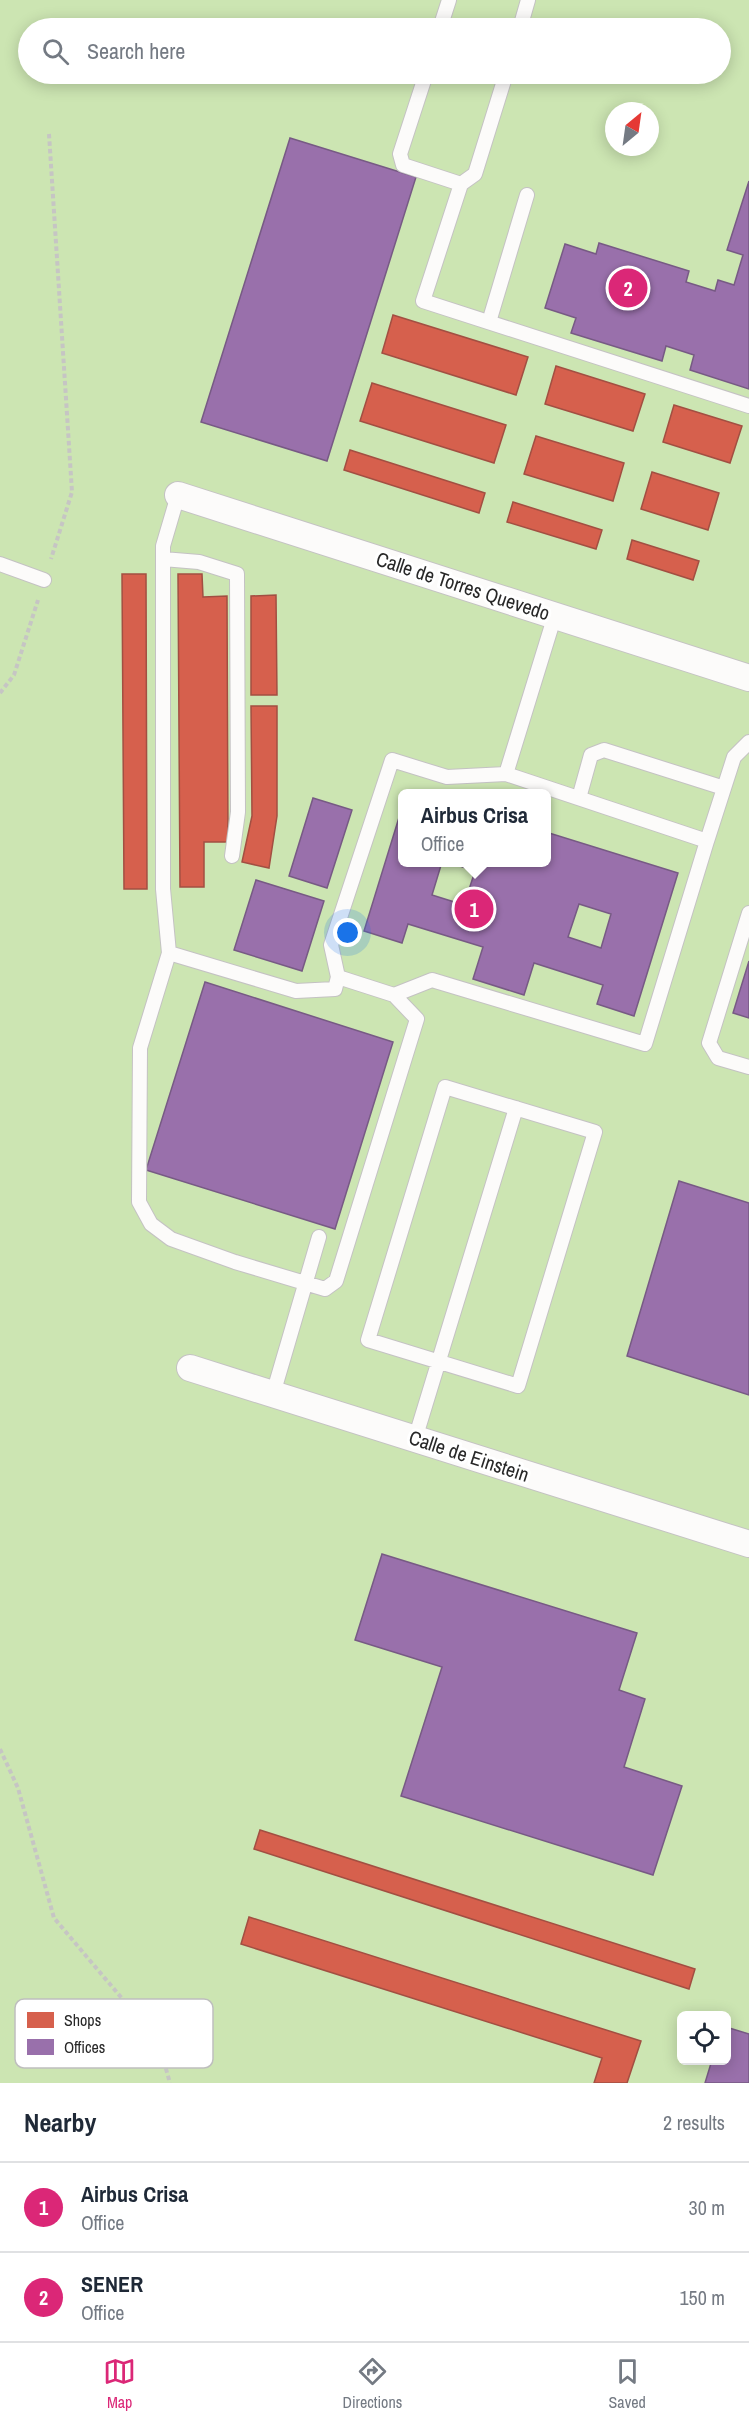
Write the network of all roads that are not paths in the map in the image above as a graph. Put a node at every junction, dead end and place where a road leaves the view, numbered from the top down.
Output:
1 (449, 0) edge
2 (528, 0) edge
3 (443, 18) edge
4 (523, 18) edge
5 (423, 84) edge
6 (503, 84) edge
7 (460, 184) junction
8 (527, 195) dead end
9 (489, 322) junction
10 (749, 406) edge
11 (178, 495) joint
12 (163, 559) junction
13 (0, 564) edge
14 (45, 580) road end
15 (555, 615) junction
16 (749, 678) edge
17 (749, 742) edge
18 (506, 774) junction
19 (724, 788) junction
20 (579, 798) junction
21 (707, 841) junction
22 (232, 856) dead end
23 (749, 913) edge
24 (169, 953) junction
25 (338, 977) junction
26 (394, 995) junction
27 (749, 1067) edge
28 (516, 1108) junction
29 (319, 1237) dead end
30 (306, 1284) junction
31 (438, 1362) junction
32 (190, 1368) dead end
33 (273, 1394) junction
34 (415, 1439) junction
35 (749, 1545) edge

1 - 3 lane
2 - 4 lane
5 - 7 lane
6 - 7 lane
7 - 9 lane
8 - 9 lane
9 - 10 lane
11 - 12 lane
11 - 15 street, Calle de Torres Quevedo
12 - 22 lane
12 - 24 lane
13 - 14 lane
15 - 16 street, Calle de Torres Quevedo
15 - 18 lane
17 - 19 lane
18 - 20 lane
18 - 25 lane
19 - 20 lane
19 - 21 lane
20 - 21 lane
21 - 26 lane
23 - 27 lane
24 - 25 lane
24 - 30 lane
25 - 26 lane
26 - 30 lane
28 - 31 lane
28 - 31 lane
28 - 31 lane
29 - 30 lane
30 - 33 lane
31 - 34 lane
32 - 33 street, Calle de Einstein
33 - 34 street, Calle de Einstein
34 - 35 street, Calle de Einstein

